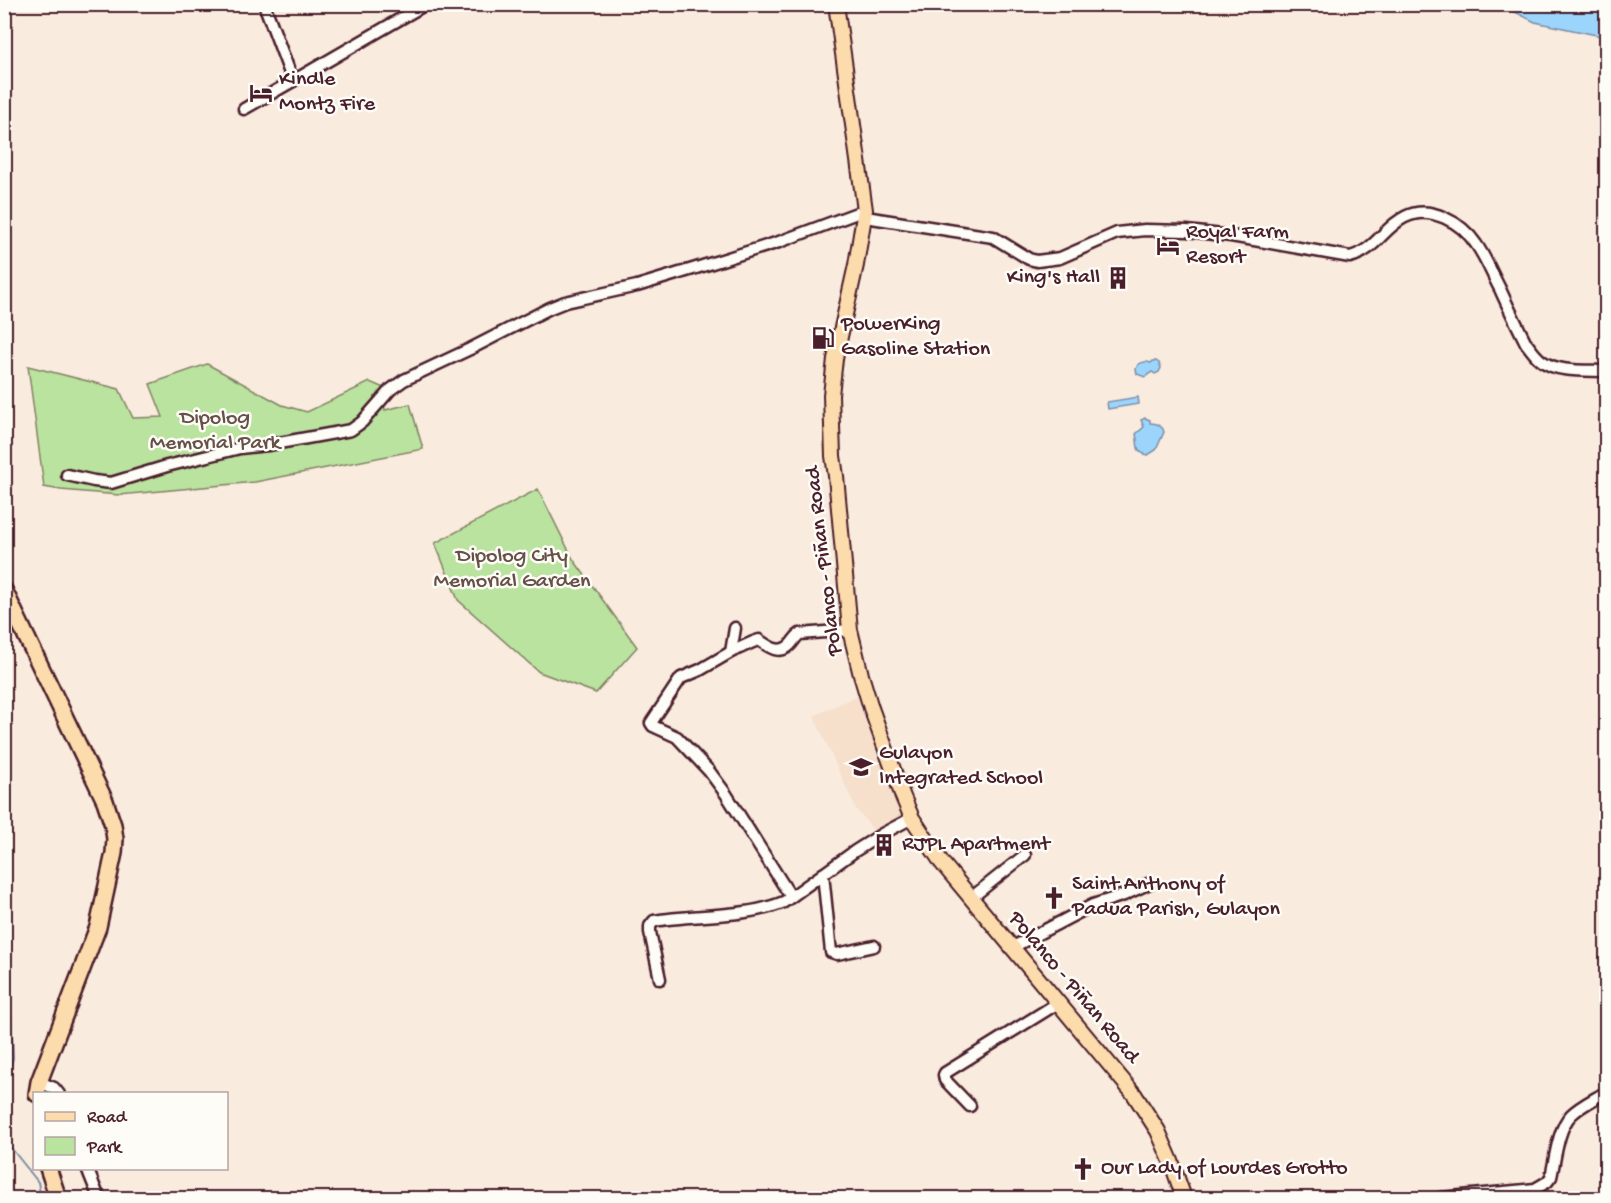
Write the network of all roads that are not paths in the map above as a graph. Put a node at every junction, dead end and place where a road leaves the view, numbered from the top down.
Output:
1 (264, 4) edge
2 (426, 4) edge
3 (836, 4) edge
4 (293, 81) junction
5 (244, 109) dead end
6 (865, 214) junction
7 (1606, 371) edge
8 (67, 475) dead end
9 (4, 590) edge
10 (735, 628) dead end
11 (850, 630) junction
12 (731, 652) junction
13 (912, 818) junction
14 (1025, 855) dead end
15 (823, 874) junction
16 (1150, 883) dead end
17 (791, 897) junction
18 (971, 898) junction
19 (874, 946) dead end
20 (1011, 948) junction
21 (660, 979) dead end
22 (1058, 1003) junction
23 (38, 1088) edge
24 (57, 1092) edge
25 (1606, 1092) edge
26 (970, 1106) dead end
27 (49, 1170) edge
28 (88, 1170) edge
29 (58, 1198) edge
30 (99, 1198) edge
31 (1184, 1198) edge
32 (1440, 1198) edge

1 - 4 street
2 - 4 street
3 - 6 main road, Polanco - Piñan Road
4 - 5 street
6 - 7 street
6 - 8 street
6 - 11 main road, Polanco - Piñan Road
9 - 23 highway
10 - 12 street
11 - 12 street
11 - 13 main road, Polanco - Piñan Road
12 - 17 street
13 - 15 street
13 - 18 main road, Polanco - Piñan Road
14 - 18 street
15 - 17 street
15 - 19 street
16 - 20 street
17 - 21 street
18 - 20 main road, Polanco - Piñan Road
20 - 22 main road, Polanco - Piñan Road
22 - 26 street
22 - 31 main road, Polanco - Piñan Road
23 - 24 street
25 - 32 street
27 - 29 highway
28 - 30 street

